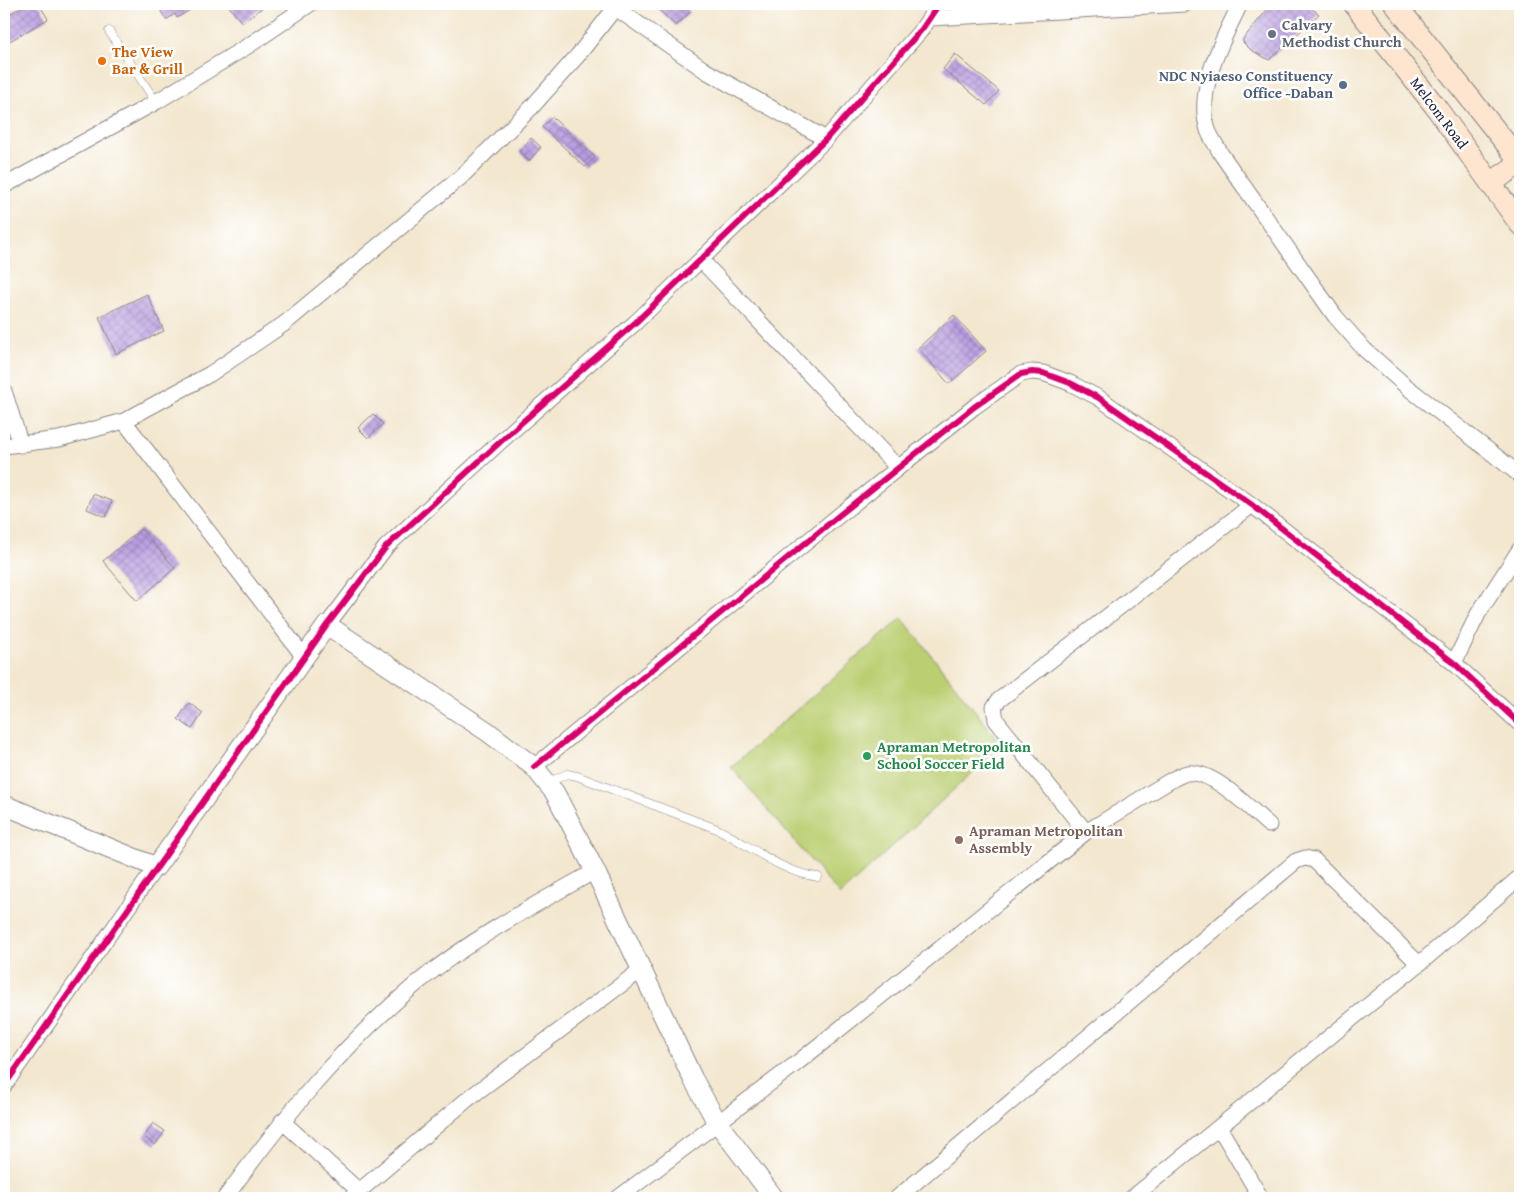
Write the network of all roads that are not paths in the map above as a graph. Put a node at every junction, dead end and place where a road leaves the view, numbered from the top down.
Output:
1 (310, 4) edge
2 (939, 4) edge
3 (1185, 4) edge
4 (1240, 4) edge
5 (1354, 4) edge
6 (1395, 4) edge
7 (612, 6) edge
8 (930, 18) junction
9 (109, 31) dead end
10 (156, 102) junction
11 (826, 139) junction
12 (1520, 162) edge
13 (1491, 183) junction
14 (4, 186) edge
15 (1520, 224) edge
16 (701, 260) junction
17 (4, 391) edge
18 (124, 421) junction
19 (21, 445) junction
20 (4, 446) edge
21 (898, 468) junction
22 (1520, 474) edge
23 (1252, 505) junction
24 (1520, 549) edge
25 (327, 625) junction
26 (304, 657) junction
27 (1454, 663) junction
28 (1520, 724) edge
29 (534, 767) junction
30 (547, 783) junction
31 (4, 806) edge
32 (1269, 825) dead end
33 (1086, 832) junction
34 (156, 867) junction
35 (595, 870) junction
36 (818, 877) dead end
37 (1520, 877) edge
38 (1419, 964) junction
39 (642, 970) junction
40 (4, 1086) edge
41 (282, 1121) junction
42 (717, 1122) junction
43 (1219, 1127) junction
44 (355, 1195) edge
45 (225, 1198) edge
46 (618, 1198) edge
47 (774, 1198) edge
48 (897, 1198) edge
49 (1132, 1198) edge
50 (1261, 1198) edge

1 - 10 street
2 - 8 street
3 - 8 street
4 - 22 street
5 - 13 main road, Melcom Road
6 - 12 main road
7 - 11 street
7 - 18 street
8 - 11 street
9 - 10 lane
10 - 14 street
11 - 16 street
12 - 13 main road
13 - 15 main road, Melcom Road
16 - 21 street
16 - 25 street
17 - 19 street
18 - 19 street
18 - 26 street
19 - 20 street
21 - 23 street
21 - 29 street
23 - 27 street
23 - 33 street
24 - 27 street
25 - 26 street
25 - 29 street
26 - 34 street
27 - 28 street
29 - 30 street
30 - 35 street
30 - 36 lane
31 - 34 street
32 - 33 street
33 - 42 street
34 - 40 street
35 - 39 street
35 - 41 street
37 - 38 street
38 - 43 street
38 - 48 street
39 - 42 street
39 - 44 street
41 - 44 street
41 - 45 street
42 - 46 street
42 - 47 street
43 - 49 street
43 - 50 street

